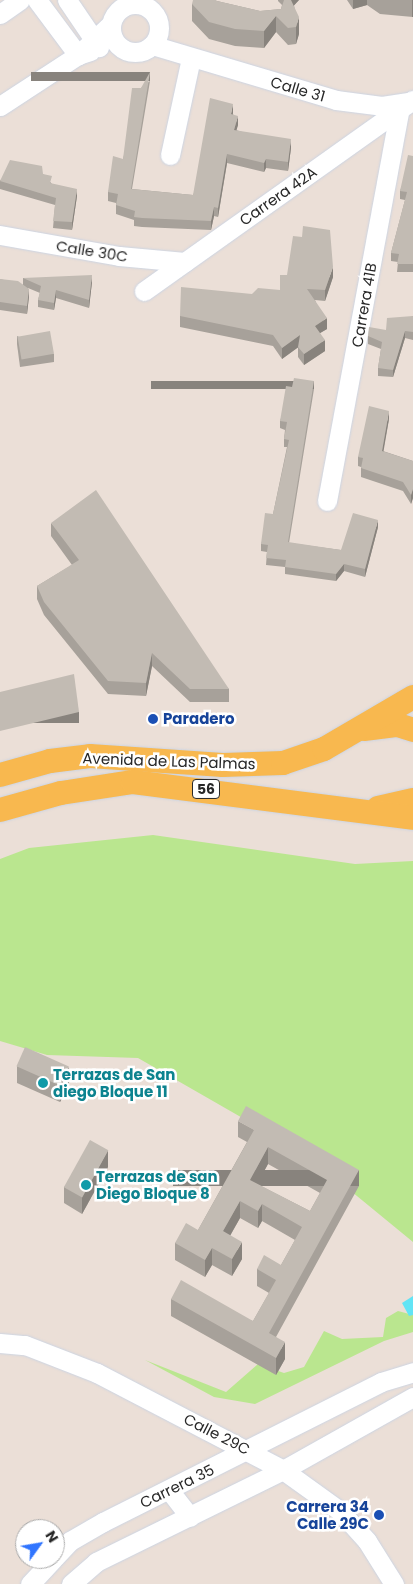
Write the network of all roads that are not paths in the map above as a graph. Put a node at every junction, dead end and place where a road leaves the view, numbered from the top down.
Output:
1 (20, 0) edge
2 (37, 0) edge
3 (67, 0) edge
4 (139, 2) edge
5 (0, 14) edge
6 (105, 38) junction
7 (155, 38) junction
8 (78, 55) junction
9 (189, 58) junction
10 (408, 103) edge
11 (0, 106) edge
12 (170, 155) dead end
13 (0, 235) edge
14 (185, 262) junction
15 (144, 291) dead end
16 (327, 501) dead end
17 (413, 697) edge
18 (413, 730) edge
19 (354, 731) junction
20 (0, 775) edge
21 (413, 800) edge
22 (0, 810) edge
23 (364, 810) junction
24 (413, 818) edge
25 (0, 1343) edge
26 (413, 1372) edge
27 (413, 1397) edge
28 (251, 1451) junction
29 (283, 1470) junction
30 (169, 1490) junction
31 (190, 1517) junction
32 (65, 1546) edge
33 (44, 1569) edge
34 (30, 1584) edge
35 (71, 1584) edge
36 (394, 1584) edge

1 - 5 street
2 - 8 street
3 - 6 street
4 - 6 street
4 - 7 street
6 - 7 street
6 - 8 street
7 - 9 street, Calle 31
8 - 11 street
9 - 10 street, Calle 31
9 - 12 street
10 - 14 street, Carrera 42A
10 - 16 street, Carrera 41B
13 - 14 street, Calle 30C
14 - 15 street, Carrera 42A
17 - 19 main road, Avenida de Las Palmas / 56
18 - 19 main road
19 - 20 main road, Avenida de Las Palmas / 56
21 - 23 main road
22 - 23 main road, Avenida de Las Palmas / 56
23 - 24 main road, Avenida de Las Palmas / 56
25 - 28 street, Calle 29C
26 - 28 street, Carrera 35
27 - 29 street
28 - 29 street, Calle 29C
28 - 30 street, Carrera 35
29 - 31 street
29 - 36 street, Calle 29C
30 - 31 street
30 - 32 street, Carrera 35
31 - 35 street
33 - 34 street, Carrera 35

